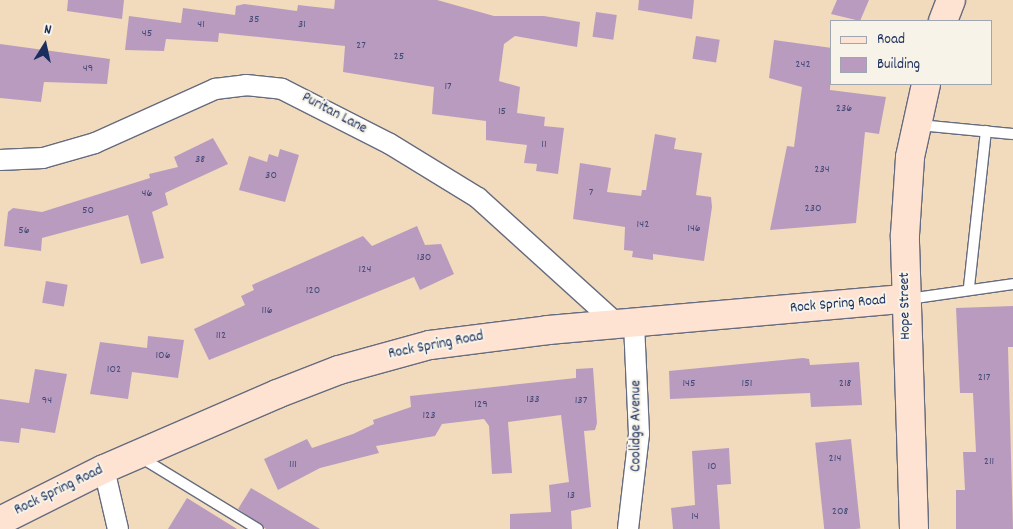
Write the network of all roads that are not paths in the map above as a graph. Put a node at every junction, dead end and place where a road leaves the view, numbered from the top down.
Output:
1 (951, 0) edge
2 (943, 20) edge
3 (926, 85) edge
4 (916, 125) junction
5 (986, 131) junction
6 (1013, 134) edge
7 (0, 160) edge
8 (1013, 284) edge
9 (969, 287) junction
10 (904, 300) junction
11 (626, 323) junction
12 (138, 455) junction
13 (104, 469) junction
14 (0, 521) edge
15 (118, 529) edge
16 (258, 529) edge
17 (628, 529) edge
18 (914, 529) edge

1 - 2 street
3 - 4 street, Hope Street
4 - 5 lane
4 - 10 street, Hope Street
5 - 6 lane
5 - 9 lane
7 - 11 street, Puritan Lane
8 - 9 lane
9 - 10 lane
10 - 11 street, Rock Spring Road
10 - 18 street, Hope Street
11 - 12 street, Rock Spring Road
11 - 17 street, Coolidge Avenue
12 - 13 street, Rock Spring Road
12 - 16 lane
13 - 14 street, Rock Spring Road
13 - 15 street

